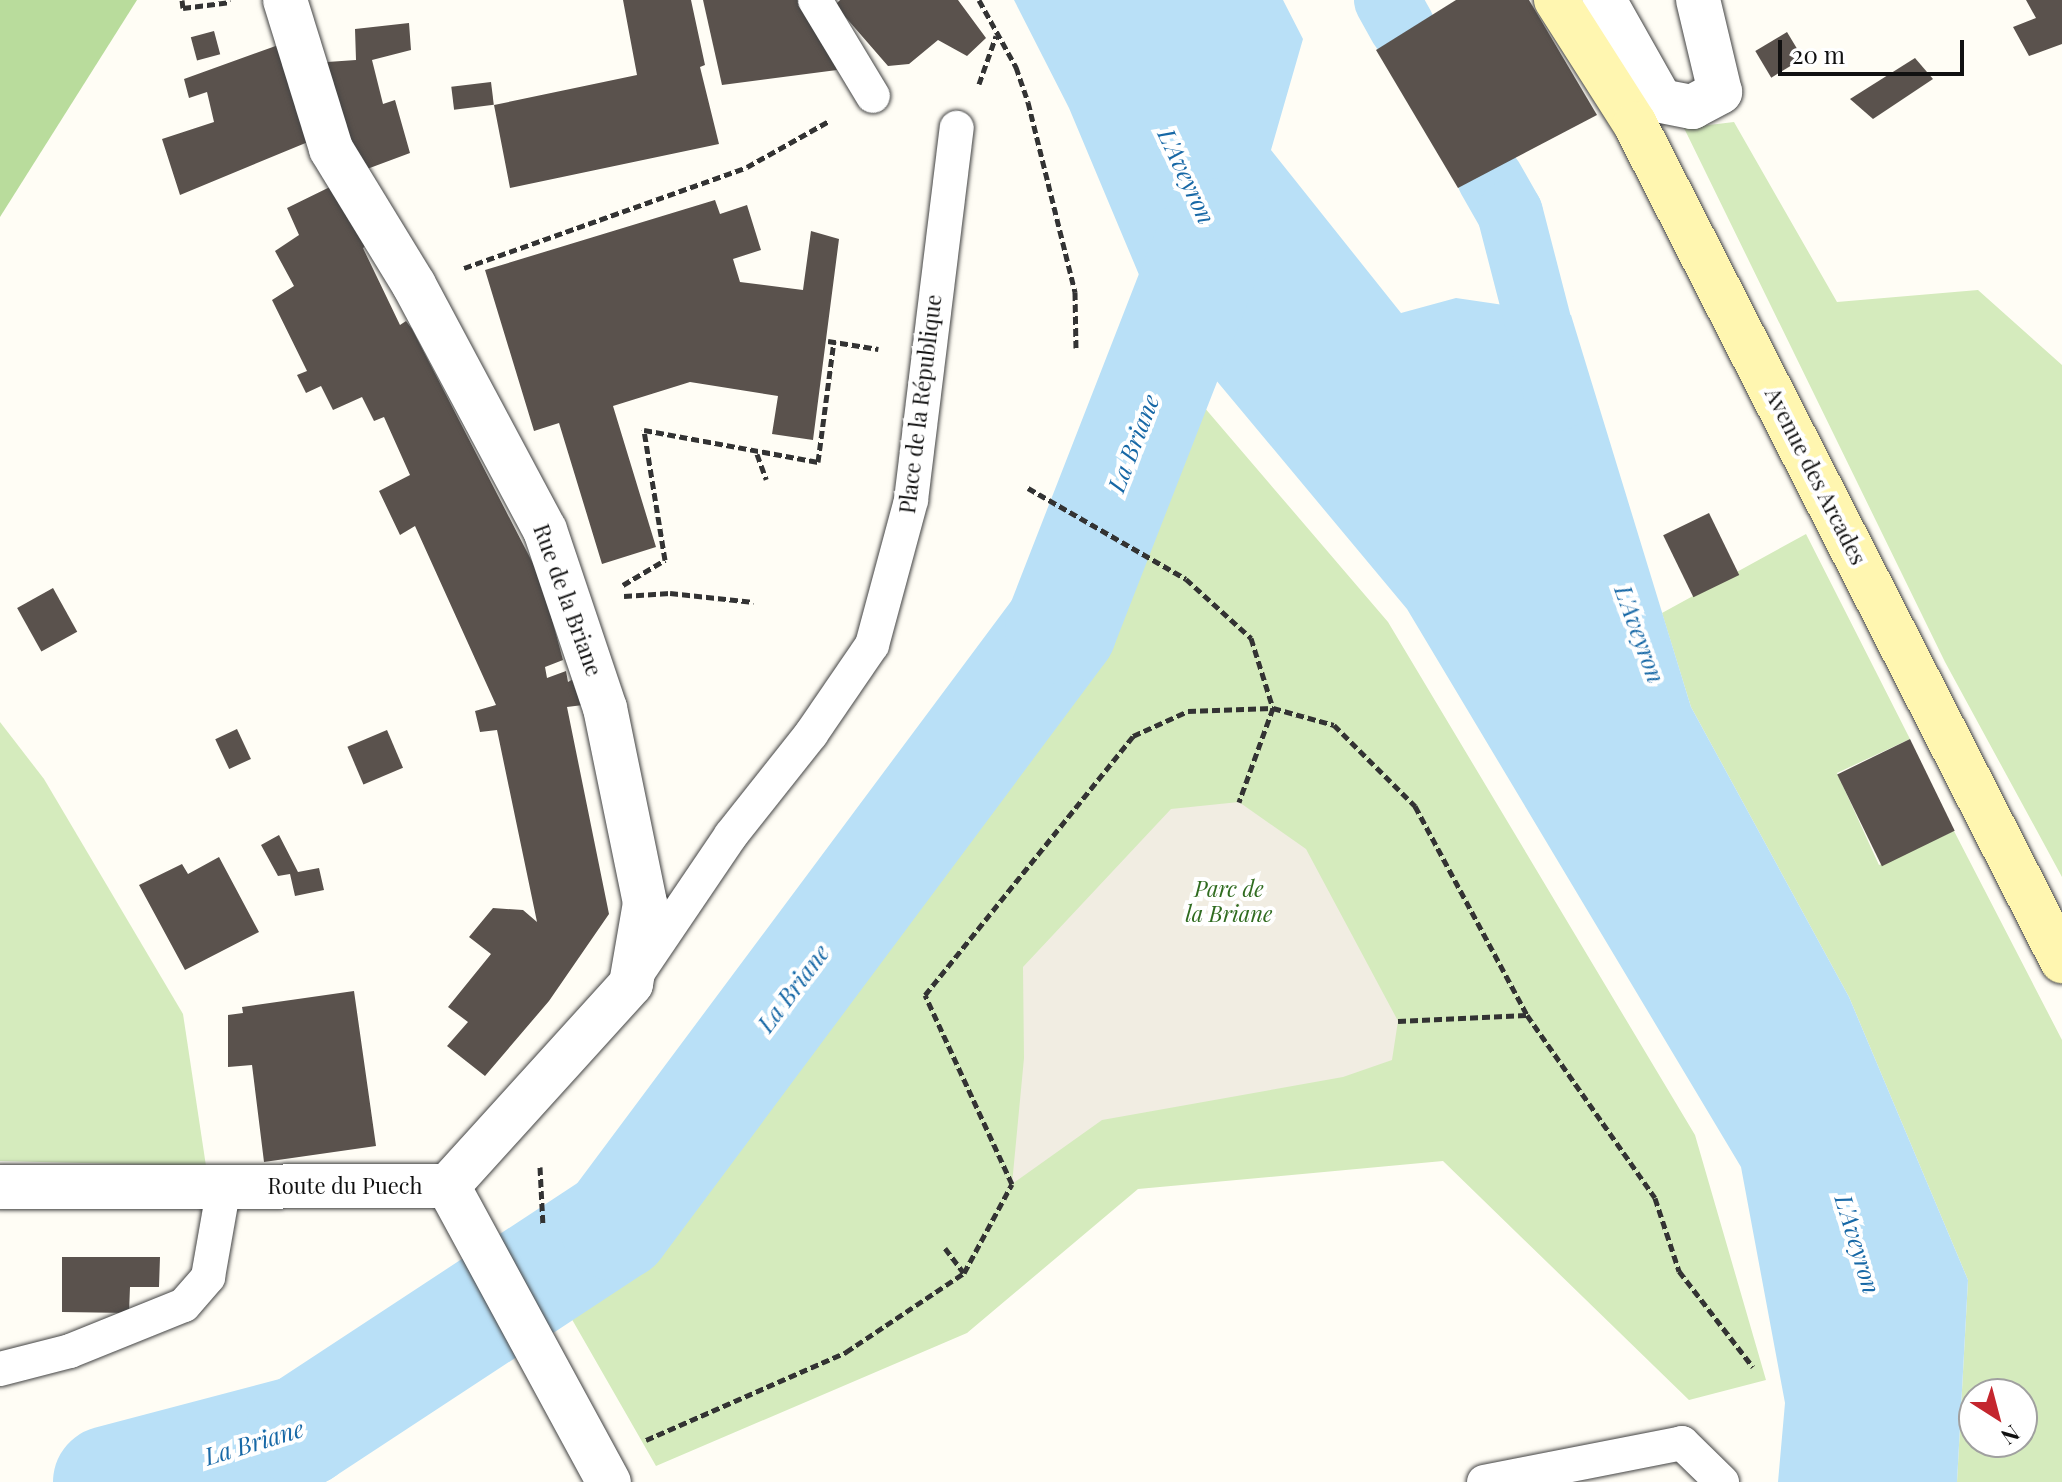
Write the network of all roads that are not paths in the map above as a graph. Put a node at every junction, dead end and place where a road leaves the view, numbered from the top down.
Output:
1 (285, 0) edge
2 (815, 0) edge
3 (1556, 0) edge
4 (1604, 0) edge
5 (1698, 0) edge
6 (873, 96) dead end
7 (957, 128) dead end
8 (2062, 961) edge
9 (631, 984) junction
10 (224, 1186) junction
11 (0, 1187) edge
12 (455, 1200) junction
13 (0, 1369) edge
14 (609, 1482) edge
15 (1484, 1482) edge
16 (1722, 1482) edge

1 - 9 street, Rue de la Briane
2 - 6 lane
3 - 8 street, Avenue des Arcades
4 - 5 street
7 - 9 lane, Place de la République
9 - 12 street
10 - 11 street, Route du Puech
10 - 12 street, Route du Puech
10 - 13 lane
12 - 14 street
15 - 16 lane

